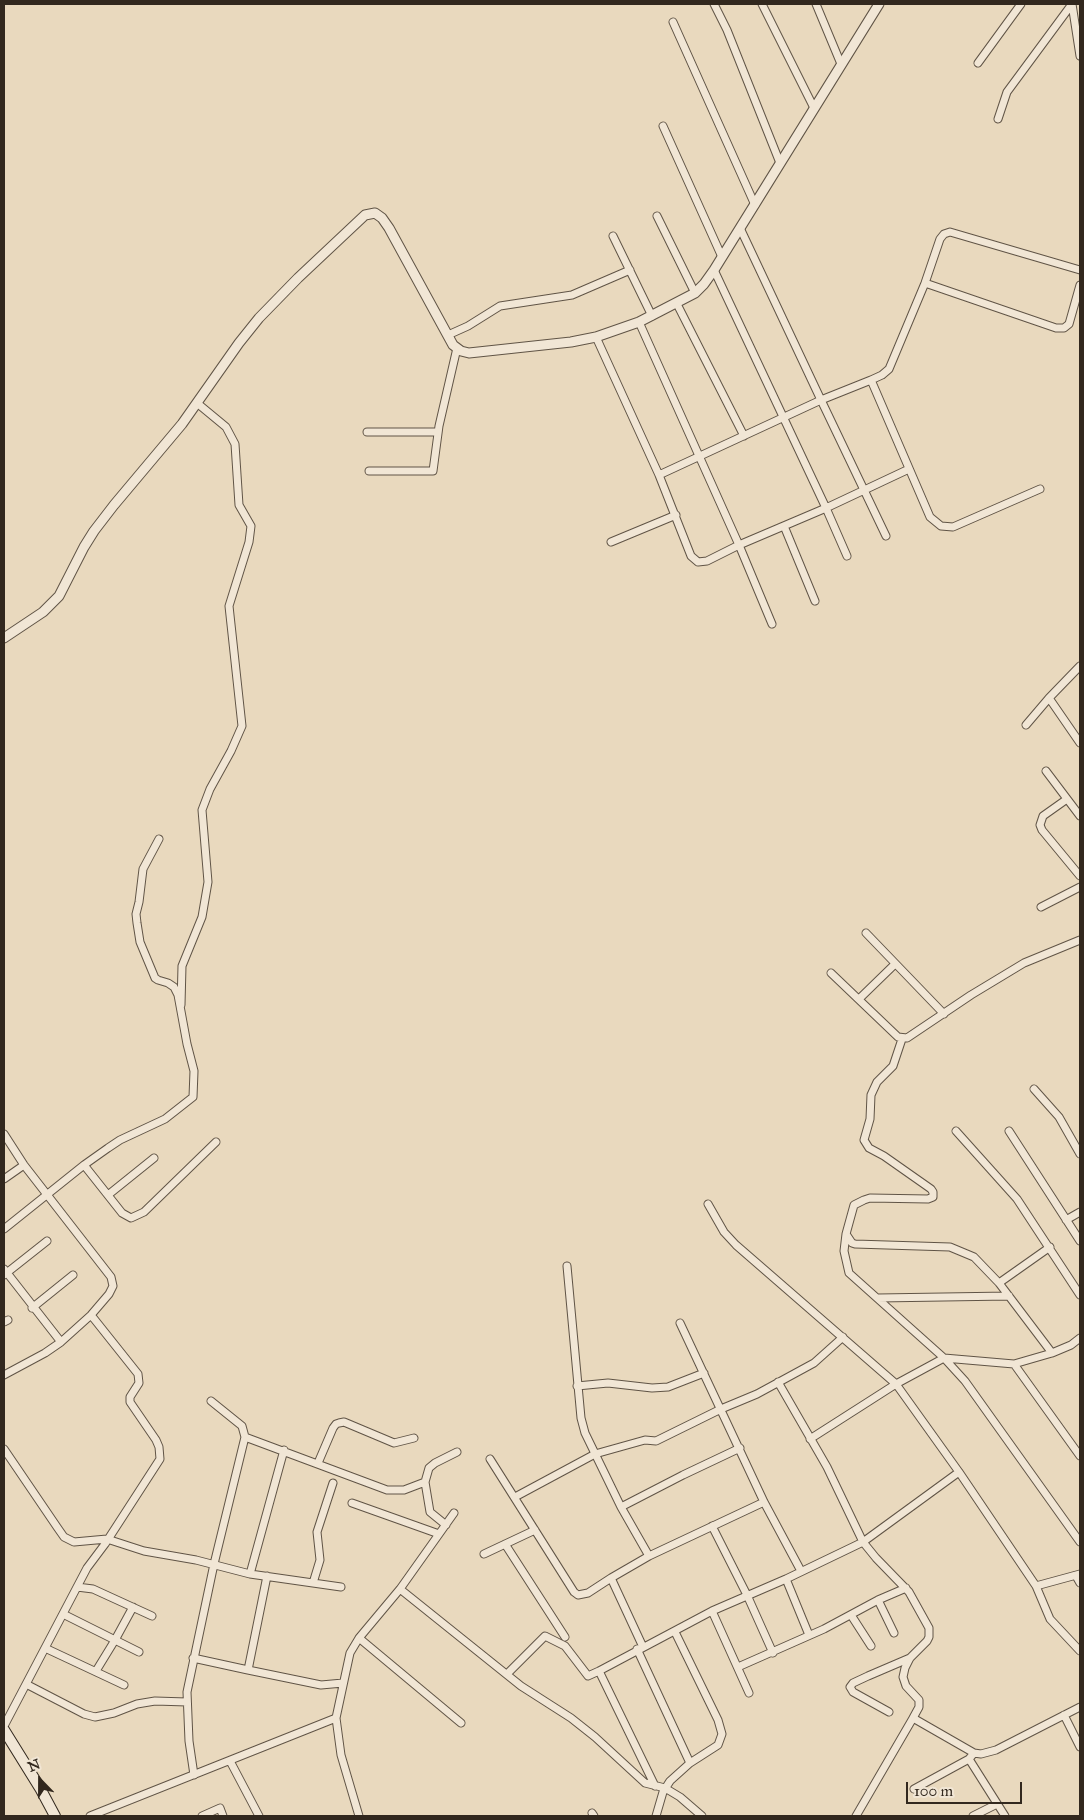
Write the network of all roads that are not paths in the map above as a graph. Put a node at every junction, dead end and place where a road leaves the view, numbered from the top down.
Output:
1 (714, 4) edge
2 (762, 4) edge
3 (816, 4) edge
4 (1021, 4) edge
5 (1072, 4) edge
6 (875, 6) edge
7 (673, 22) dead end
8 (1080, 56) edge
9 (978, 62) dead end
10 (841, 64) junction
11 (814, 108) junction
12 (998, 119) dead end
13 (663, 126) dead end
14 (780, 163) junction
15 (755, 205) junction
16 (657, 216) dead end
17 (740, 228) junction
18 (613, 236) dead end
19 (722, 257) junction
20 (630, 270) junction
21 (714, 270) junction
22 (1080, 270) edge
23 (925, 283) junction
24 (1080, 285) edge
25 (695, 294) junction
26 (677, 304) junction
27 (652, 316) junction
28 (639, 322) junction
29 (448, 335) junction
30 (596, 337) junction
31 (457, 348) junction
32 (871, 380) junction
33 (821, 400) junction
34 (197, 403) junction
35 (783, 418) junction
36 (367, 432) dead end
37 (438, 432) junction
38 (744, 436) junction
39 (700, 456) junction
40 (909, 469) junction
41 (368, 471) dead end
42 (659, 475) junction
43 (1040, 489) dead end
44 (865, 490) junction
45 (826, 508) junction
46 (676, 515) junction
47 (784, 526) junction
48 (886, 536) dead end
49 (611, 542) dead end
50 (739, 545) junction
51 (847, 556) dead end
52 (815, 601) dead end
53 (772, 624) dead end
54 (4, 638) edge
55 (1080, 666) edge
56 (1049, 698) junction
57 (1026, 724) dead end
58 (1080, 742) edge
59 (1046, 771) dead end
60 (1068, 799) junction
61 (1080, 816) edge
62 (159, 839) dead end
63 (1080, 876) edge
64 (1080, 887) edge
65 (1041, 907) dead end
66 (866, 933) dead end
67 (1080, 940) edge
68 (895, 964) junction
69 (831, 973) dead end
70 (859, 999) junction
71 (181, 1005) junction
72 (944, 1014) junction
73 (902, 1038) junction
74 (1034, 1089) dead end
75 (956, 1131) dead end
76 (1009, 1131) dead end
77 (4, 1134) edge
78 (216, 1142) dead end
79 (1080, 1154) edge
80 (154, 1158) dead end
81 (24, 1165) junction
82 (84, 1165) junction
83 (4, 1179) edge
84 (46, 1194) junction
85 (108, 1195) junction
86 (708, 1204) dead end
87 (1080, 1212) edge
88 (1066, 1220) junction
89 (4, 1229) edge
90 (846, 1234) junction
91 (47, 1241) dead end
92 (1080, 1241) edge
93 (1050, 1247) junction
94 (567, 1266) dead end
95 (5, 1272) edge
96 (73, 1275) dead end
97 (999, 1282) junction
98 (1080, 1295) edge
99 (1009, 1296) junction
100 (878, 1298) junction
101 (32, 1308) junction
102 (91, 1314) junction
103 (680, 1323) dead end
104 (843, 1337) junction
105 (1080, 1338) edge
106 (60, 1342) junction
107 (1052, 1353) junction
108 (944, 1358) junction
109 (1014, 1364) junction
110 (704, 1373) junction
111 (4, 1375) edge
112 (778, 1382) junction
113 (896, 1384) junction
114 (577, 1386) junction
115 (211, 1401) dead end
116 (721, 1409) junction
117 (245, 1437) junction
118 (414, 1438) dead end
119 (810, 1439) junction
120 (4, 1448) edge
121 (740, 1448) junction
122 (284, 1450) junction
123 (457, 1452) dead end
124 (595, 1454) junction
125 (1080, 1456) edge
126 (11, 1459) junction
127 (490, 1459) dead end
128 (318, 1463) junction
129 (4, 1464) edge
130 (959, 1472) junction
131 (425, 1482) junction
132 (333, 1483) dead end
133 (515, 1497) junction
134 (764, 1502) junction
135 (352, 1503) dead end
136 (621, 1507) junction
137 (454, 1513) dead end
138 (446, 1525) junction
139 (712, 1526) junction
140 (535, 1530) junction
141 (439, 1534) junction
142 (107, 1539) junction
143 (863, 1542) junction
144 (1080, 1542) edge
145 (505, 1544) junction
146 (484, 1554) dead end
147 (649, 1556) junction
148 (214, 1564) junction
149 (801, 1571) junction
150 (250, 1574) junction
151 (1078, 1575) edge
152 (267, 1576) junction
153 (611, 1578) junction
154 (786, 1579) junction
155 (313, 1583) junction
156 (1080, 1583) edge
157 (1036, 1586) junction
158 (76, 1587) junction
159 (341, 1587) dead end
160 (906, 1588) junction
161 (400, 1589) junction
162 (747, 1595) junction
163 (878, 1600) junction
164 (133, 1607) junction
165 (712, 1611) junction
166 (63, 1614) junction
167 (851, 1615) junction
168 (152, 1616) dead end
169 (675, 1632) junction
170 (894, 1633) dead end
171 (809, 1636) junction
172 (565, 1637) dead end
173 (359, 1638) junction
174 (116, 1640) junction
175 (871, 1646) dead end
176 (45, 1648) junction
177 (640, 1648) junction
178 (1079, 1649) edge
179 (139, 1652) dead end
180 (773, 1653) junction
181 (193, 1658) junction
182 (910, 1658) junction
183 (738, 1667) junction
184 (248, 1670) junction
185 (96, 1671) junction
186 (599, 1671) junction
187 (507, 1674) junction
188 (343, 1683) junction
189 (26, 1684) junction
190 (124, 1685) dead end
191 (749, 1693) dead end
192 (187, 1702) junction
193 (1080, 1707) edge
194 (889, 1712) dead end
195 (1064, 1715) junction
196 (336, 1718) junction
197 (914, 1718) junction
198 (461, 1723) dead end
199 (4, 1726) edge
200 (4, 1730) edge
201 (1080, 1747) edge
202 (972, 1756) junction
203 (230, 1761) junction
204 (690, 1763) junction
205 (194, 1775) junction
206 (655, 1786) junction
207 (665, 1788) junction
208 (914, 1789) dead end
209 (997, 1804) junction
210 (55, 1816) edge
211 (90, 1816) edge
212 (202, 1816) edge
213 (223, 1816) edge
214 (259, 1816) edge
215 (359, 1816) edge
216 (656, 1816) edge
217 (702, 1816) edge
218 (856, 1816) edge
219 (973, 1816) edge
220 (1005, 1816) edge

1 - 14 street
2 - 11 street
3 - 10 street
4 - 9 street
5 - 8 street
5 - 12 street
6 - 10 street
7 - 15 street
10 - 11 street
11 - 14 street
13 - 19 street
14 - 15 street
15 - 17 street
16 - 25 street
17 - 19 street
17 - 33 street
18 - 20 street
19 - 21 street
20 - 27 street
20 - 29 street
21 - 25 street
21 - 35 street
22 - 23 street
23 - 24 street
23 - 32 street
25 - 26 street
26 - 27 street
26 - 38 street
27 - 28 street
28 - 30 street
28 - 39 street
29 - 31 street
29 - 34 street
30 - 31 street
30 - 42 street
31 - 37 street
32 - 33 street
32 - 40 street
33 - 35 street
33 - 44 street
34 - 54 street
34 - 71 street
35 - 38 street
35 - 45 street
36 - 37 street
37 - 41 street
38 - 39 street
39 - 42 street
39 - 50 street
40 - 43 street
40 - 44 street
42 - 46 street
44 - 45 street
44 - 48 street
45 - 47 street
45 - 51 street
46 - 49 street
46 - 50 street
47 - 50 street
47 - 52 street
50 - 53 street
55 - 56 street
56 - 57 street
56 - 58 street
59 - 60 street
60 - 61 street
60 - 63 street
62 - 71 street
64 - 65 street
66 - 68 street
67 - 72 street
68 - 70 street
68 - 72 street
69 - 70 street
70 - 73 street
71 - 82 street
72 - 73 street
73 - 90 street
74 - 79 street
75 - 93 street
76 - 88 street
77 - 81 street
78 - 85 street
80 - 85 street
81 - 83 street
81 - 84 street
82 - 84 street
82 - 85 street
84 - 89 street
84 - 102 street
86 - 104 street
87 - 88 street
88 - 92 street
90 - 97 street
90 - 100 street
91 - 95 street
93 - 97 street
93 - 98 street
94 - 114 street
95 - 101 street
96 - 101 street
97 - 99 street
99 - 100 street
99 - 107 street
100 - 108 street
101 - 106 street
102 - 106 street
102 - 142 street
103 - 110 street
104 - 112 street
104 - 113 street
105 - 107 street
106 - 111 street
107 - 109 street
108 - 109 street
108 - 113 street
108 - 144 street
109 - 125 street
110 - 114 street
110 - 116 street
112 - 116 street
112 - 119 street
113 - 119 street
113 - 130 street
114 - 124 street
115 - 117 street
116 - 121 street
116 - 124 street
117 - 122 street
117 - 148 street
118 - 128 street
119 - 143 street
120 - 126 street
121 - 134 street
121 - 136 street
122 - 128 street
122 - 150 street
123 - 131 street
124 - 133 street
124 - 136 street
126 - 129 street
126 - 142 street
127 - 133 street
128 - 131 street
130 - 143 street
130 - 157 street
131 - 138 street
132 - 155 street
133 - 140 street
134 - 139 street
134 - 149 street
135 - 141 street
136 - 147 street
137 - 138 street
138 - 141 street
139 - 147 street
139 - 162 street
140 - 145 street
140 - 153 street
141 - 161 street
142 - 148 street
142 - 158 street
143 - 149 street
143 - 160 street
145 - 146 street
145 - 172 street
147 - 153 street
148 - 150 street
148 - 181 street
149 - 154 street
150 - 152 street
151 - 156 street
151 - 157 street
152 - 155 street
152 - 184 street
153 - 177 street
154 - 162 street
154 - 171 street
155 - 159 street
157 - 178 street
158 - 164 street
158 - 166 street
160 - 163 street
160 - 182 street
161 - 173 street
161 - 187 street
162 - 165 street
162 - 180 street
163 - 167 street
163 - 170 street
164 - 168 street
164 - 174 street
165 - 169 street
165 - 183 street
166 - 174 street
166 - 176 street
167 - 171 street
167 - 175 street
169 - 177 street
169 - 204 street
171 - 180 street
173 - 188 street
173 - 198 street
174 - 179 street
174 - 185 street
176 - 185 street
176 - 189 street
177 - 186 street
177 - 204 street
180 - 183 street
181 - 184 street
181 - 192 street
182 - 194 street
182 - 197 street
183 - 191 street
184 - 188 street
185 - 190 street
186 - 187 street
186 - 206 street
187 - 206 street
188 - 196 street
189 - 192 street
189 - 199 street
192 - 205 street
193 - 195 street
195 - 201 street
195 - 202 street
196 - 203 street
196 - 215 street
197 - 202 street
197 - 218 street
200 - 210 main road
202 - 208 street
202 - 209 street
203 - 205 street
203 - 214 street
204 - 207 street
205 - 211 street
206 - 207 street
207 - 216 street
207 - 217 street
209 - 219 street
209 - 220 street
212 - 213 street

